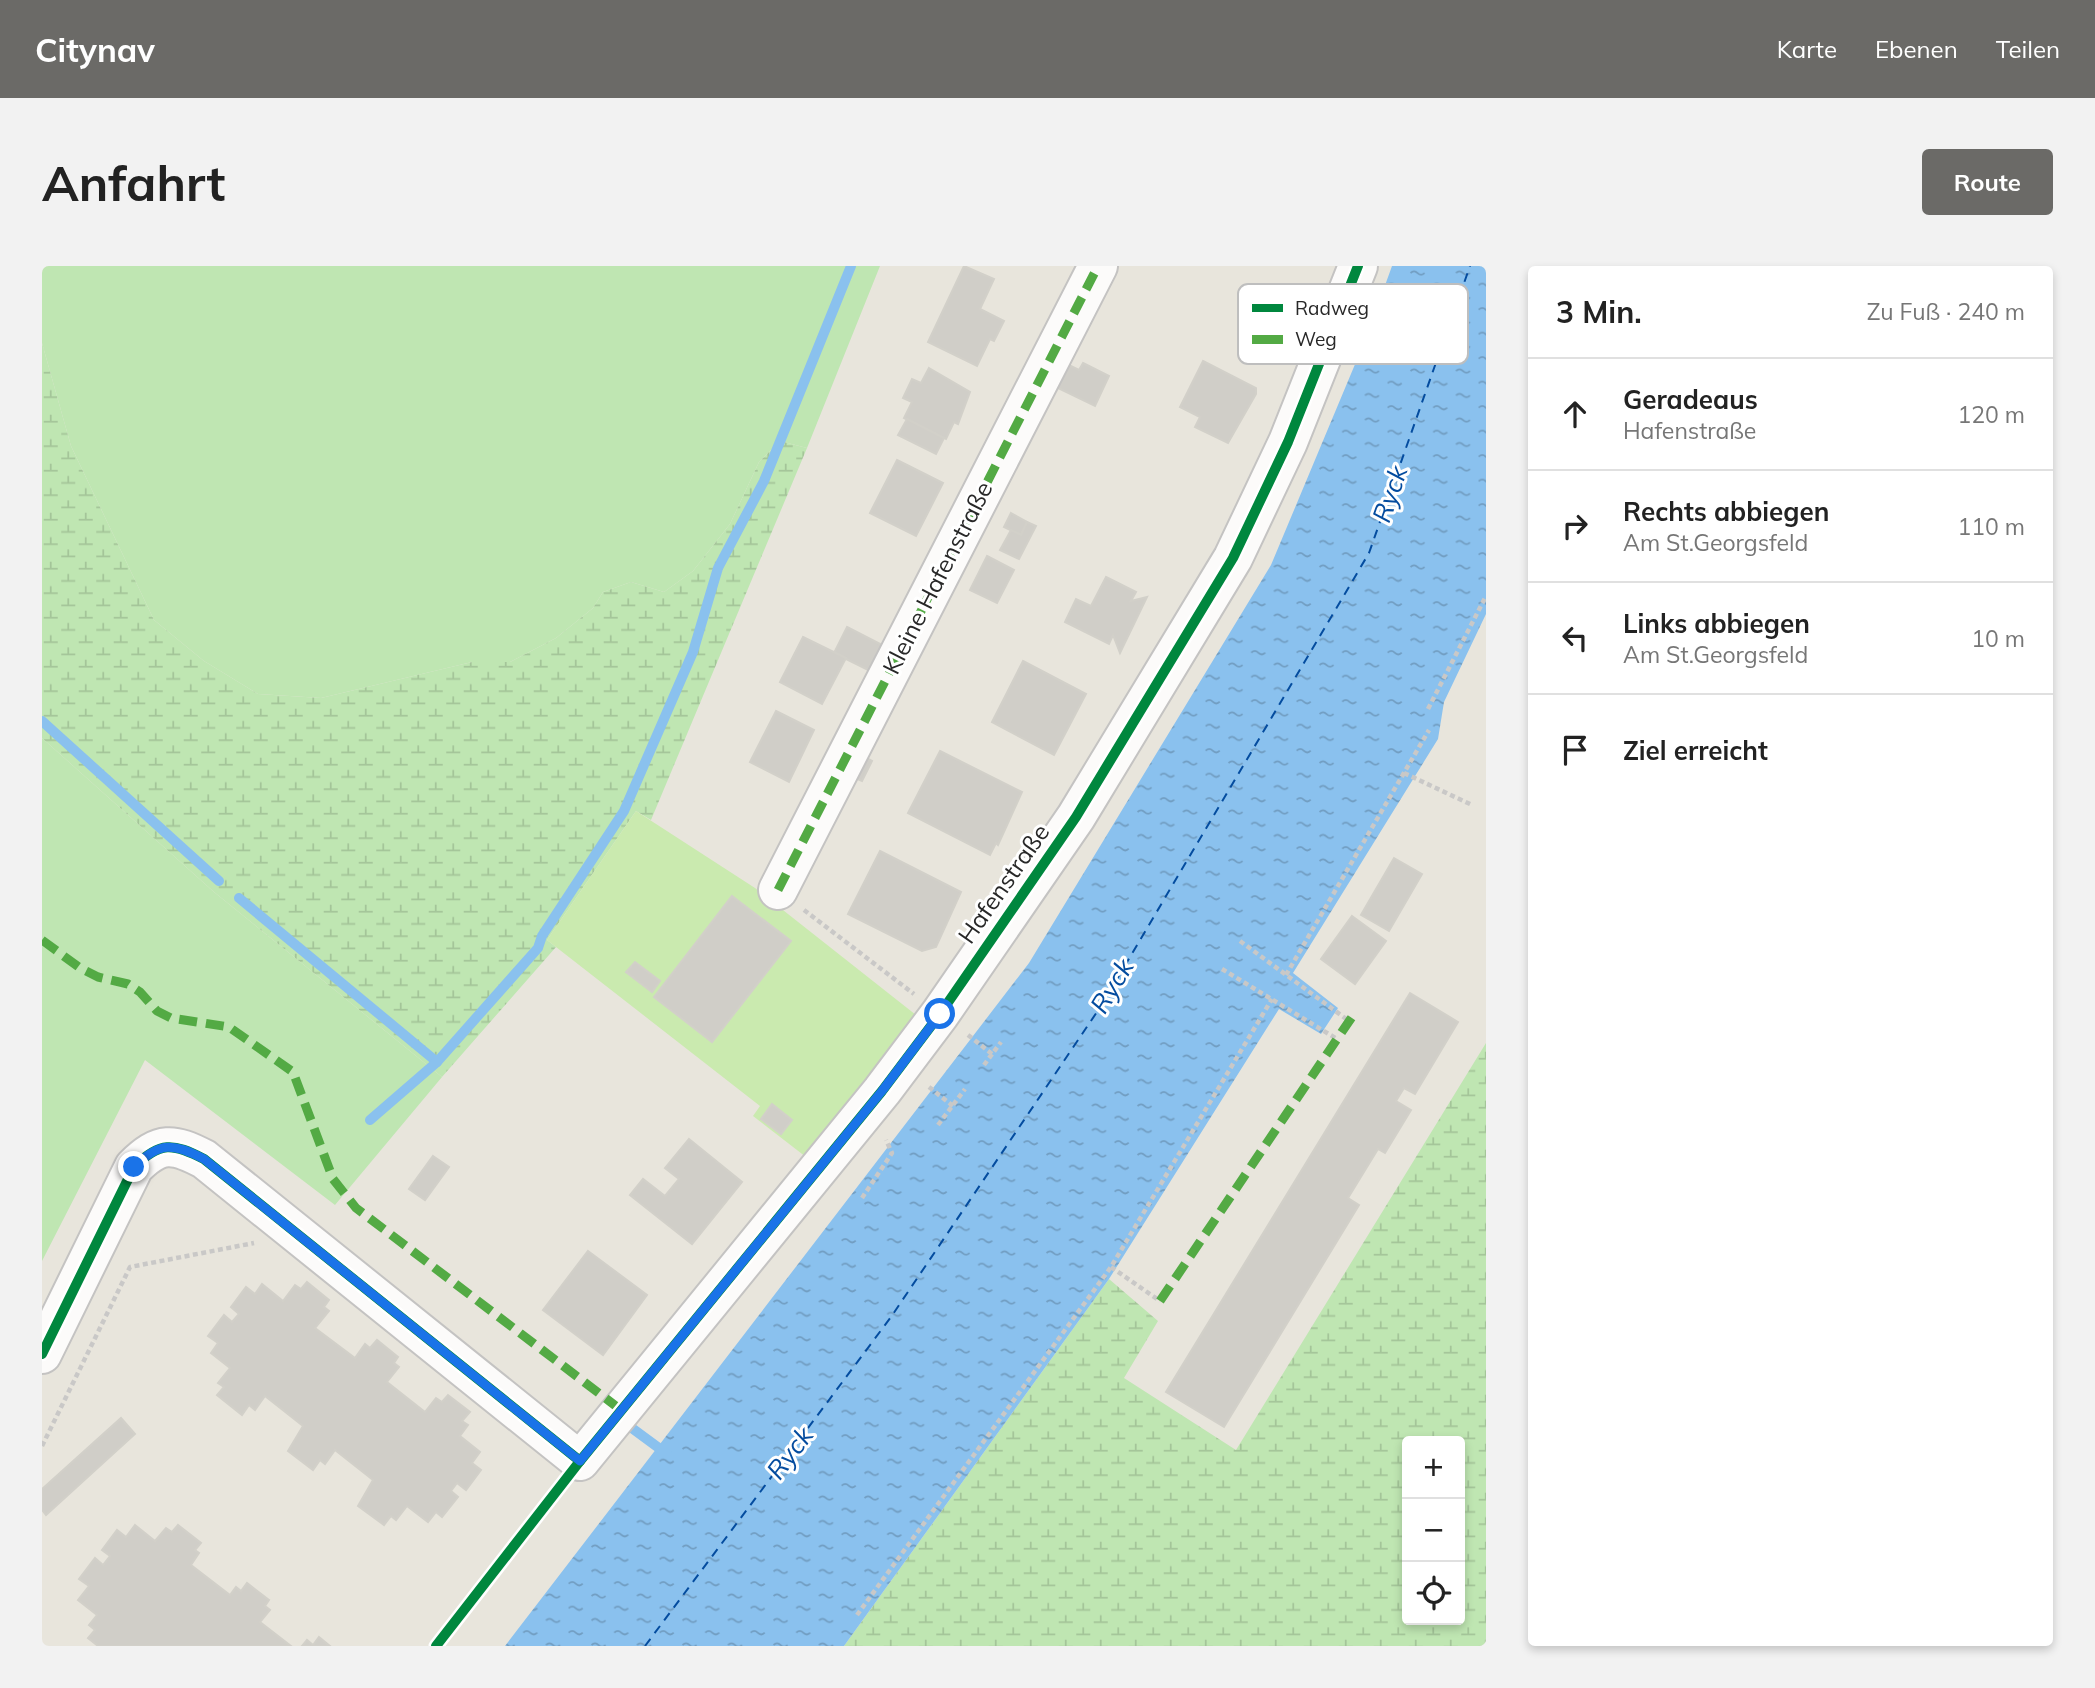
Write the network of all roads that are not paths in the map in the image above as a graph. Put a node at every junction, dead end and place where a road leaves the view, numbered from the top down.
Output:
1 (1098, 266) edge
2 (1358, 266) edge
3 (1351, 284) edge
4 (1319, 364) edge
5 (778, 890) road end
6 (42, 1354) edge

1 - 5 street, Kleine Hafenstraße
2 - 3 street, Hafenstraße
4 - 6 street, Hafenstraße

